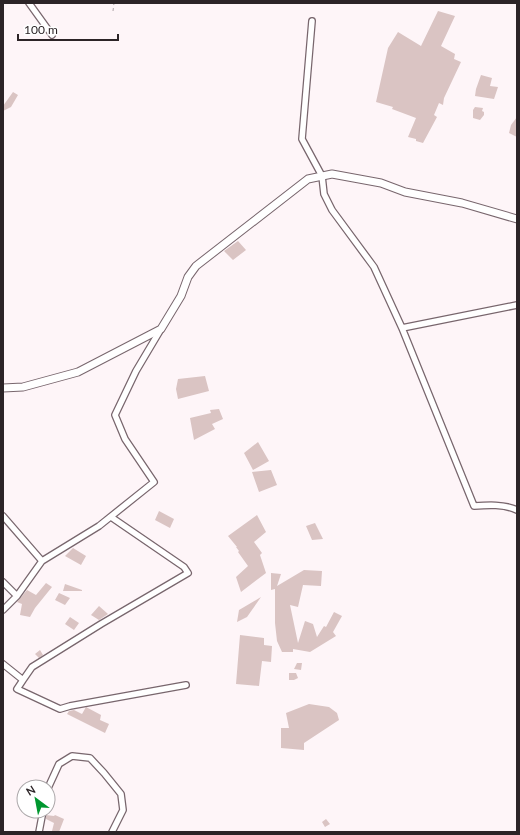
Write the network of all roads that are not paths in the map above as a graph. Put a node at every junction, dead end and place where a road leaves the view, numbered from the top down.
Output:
1 (30, 3) edge
2 (312, 21) dead end
3 (52, 35) dead end
4 (322, 176) junction
5 (517, 219) edge
6 (517, 305) edge
7 (402, 328) junction
8 (161, 329) junction
9 (3, 388) edge
10 (517, 510) edge
11 (3, 516) edge
12 (111, 517) junction
13 (42, 560) junction
14 (3, 582) edge
15 (17, 596) junction
16 (3, 610) edge
17 (3, 664) edge
18 (24, 680) junction
19 (186, 685) dead end
20 (52, 779) edge
21 (41, 819) edge
22 (39, 832) edge
23 (112, 832) edge

1 - 3 street
2 - 4 street
4 - 5 street
4 - 7 street
4 - 8 street
6 - 7 street
7 - 10 street
8 - 9 street
8 - 12 street
11 - 13 street
12 - 13 street
12 - 18 street
13 - 15 street
14 - 15 street
15 - 16 street
17 - 18 street
18 - 19 street
20 - 23 street
21 - 22 street

